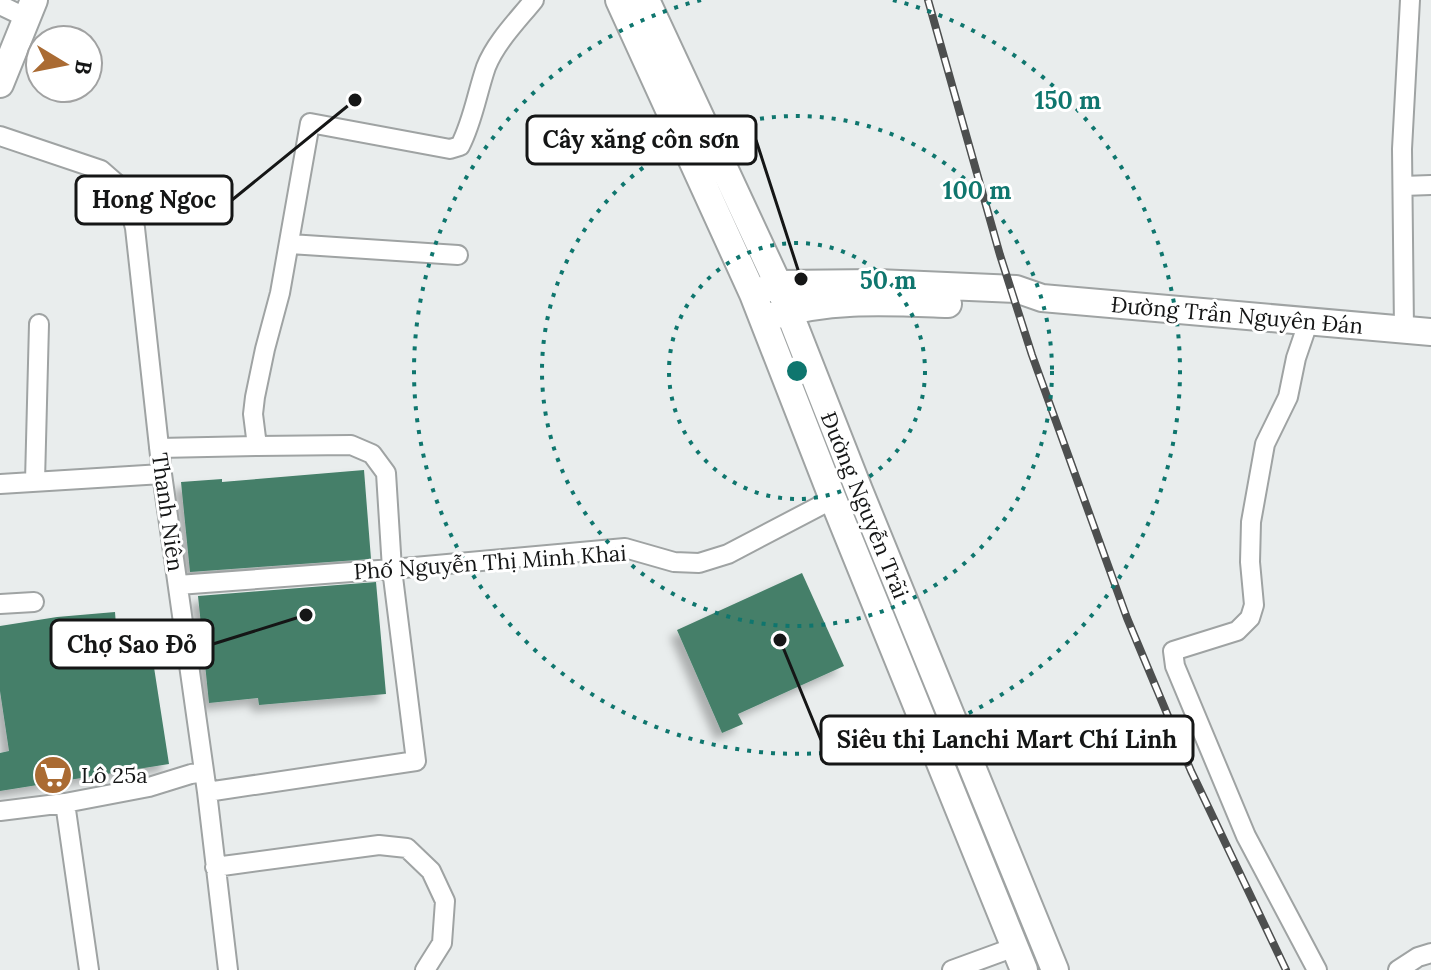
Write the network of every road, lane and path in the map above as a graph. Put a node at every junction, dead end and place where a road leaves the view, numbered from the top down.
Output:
1 (534, 0) edge
2 (619, 0) edge
3 (646, 0) edge
4 (1410, 0) edge
5 (0, 5) edge
6 (31, 9) edge
7 (0, 84) edge
8 (0, 136) edge
9 (1431, 185) edge
10 (1403, 186) junction
11 (290, 244) junction
12 (458, 255) dead end
13 (778, 284) junction
14 (753, 294) junction
15 (1042, 298) junction
16 (788, 311) junction
17 (763, 319) junction
18 (1309, 320) junction
19 (39, 324) dead end
20 (1404, 329) junction
21 (1431, 332) edge
22 (257, 446) junction
23 (159, 448) junction
24 (162, 474) junction
25 (35, 481) junction
26 (0, 484) edge
27 (859, 490) junction
28 (833, 499) junction
29 (392, 569) junction
30 (178, 585) junction
31 (34, 602) dead end
32 (0, 604) edge
33 (204, 772) junction
34 (207, 792) junction
35 (65, 803) junction
36 (0, 811) edge
37 (215, 867) junction
38 (1431, 953) edge
39 (1020, 958) edge
40 (89, 970) edge
41 (228, 970) edge
42 (425, 970) edge
43 (952, 970) edge
44 (1055, 970) edge
45 (1317, 970) edge
46 (1398, 970) edge

1 - 11 street
2 - 14 highway, Đường Nguyễn Trãi
3 - 13 highway, Đường Nguyễn Trãi
4 - 10 street
5 - 6 street
6 - 7 highway
8 - 23 street, Thanh Niên
9 - 10 street
10 - 20 street
11 - 12 street
11 - 22 street
13 - 14 highway, Đường Trần Nguyên Đán
13 - 15 highway, Đường Trần Nguyên Đán
13 - 16 highway, Đường Nguyễn Trãi
14 - 17 highway, Đường Nguyễn Trãi
15 - 16 highway, Đường Trần Nguyên Đán
15 - 18 highway, Đường Trần Nguyên Đán
16 - 17 highway, Đường Trần Nguyên Đán
16 - 27 highway, Đường Nguyễn Trãi
17 - 28 highway, Đường Nguyễn Trãi
18 - 20 highway, Đường Trần Nguyên Đán
18 - 45 street
19 - 25 street
20 - 21 highway, Đường Trần Nguyên Đán
22 - 23 street
22 - 29 street
23 - 24 street, Thanh Niên
24 - 25 street
24 - 30 street, Thanh Niên
25 - 26 street
27 - 28 highway
27 - 44 highway, Đường Nguyễn Trãi
28 - 29 street, Phố Nguyễn Thị Minh Khai
28 - 39 highway, Đường Nguyễn Trãi
29 - 30 street, Phố Nguyễn Thị Minh Khai
29 - 34 street
30 - 33 street, Thanh Niên
31 - 32 street
33 - 34 street, Thanh Niên
33 - 35 street
34 - 37 street, Thanh Niên
35 - 36 street
35 - 40 street
37 - 41 street, Thanh Niên
37 - 42 street
38 - 46 street
39 - 43 street

